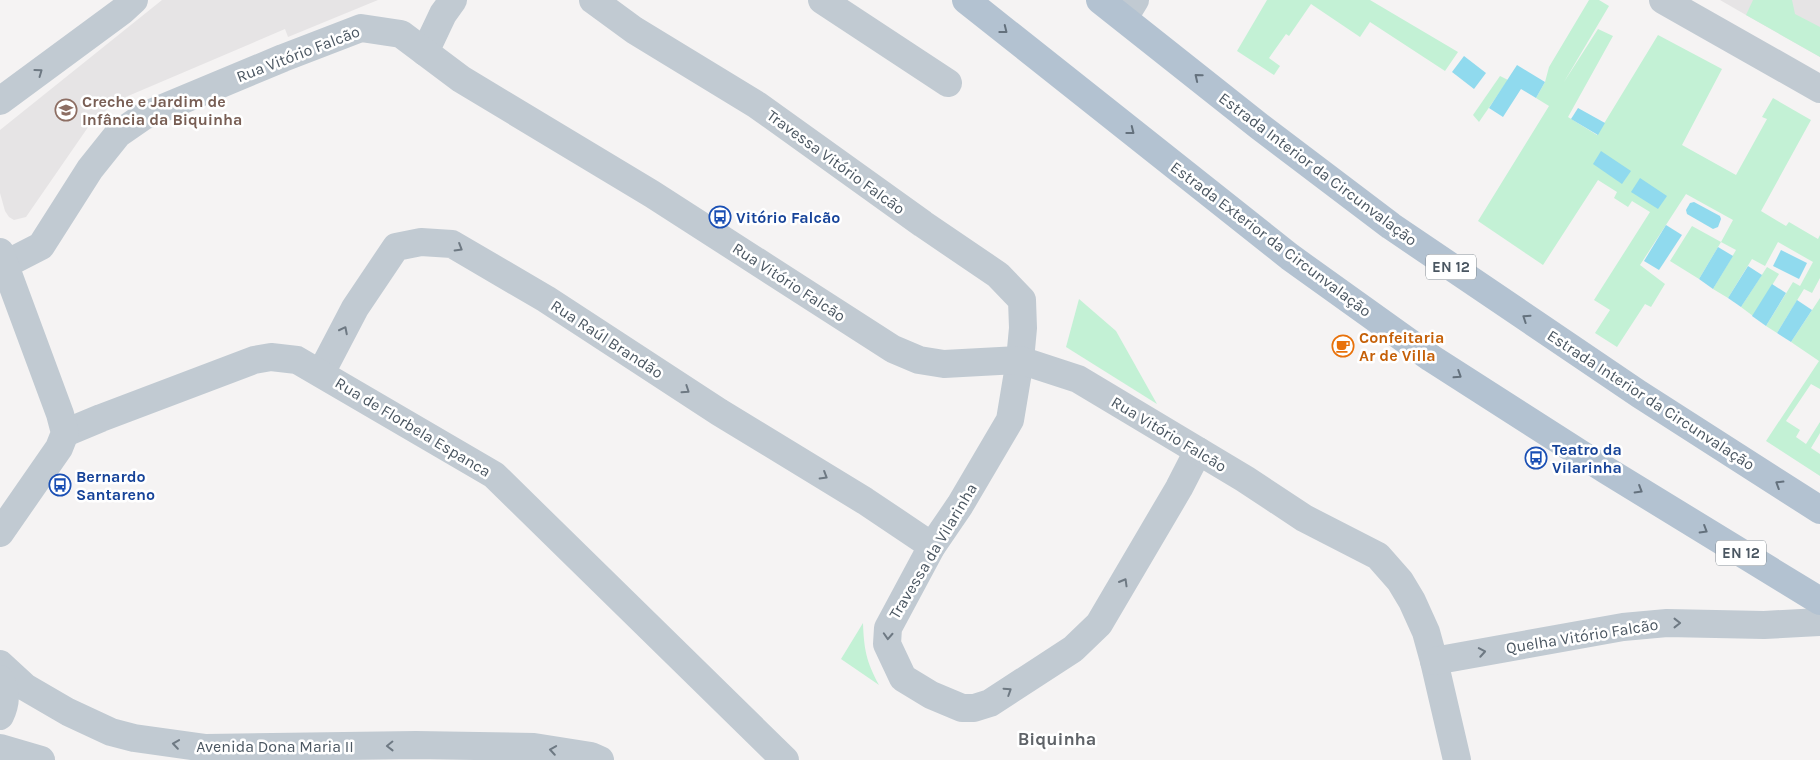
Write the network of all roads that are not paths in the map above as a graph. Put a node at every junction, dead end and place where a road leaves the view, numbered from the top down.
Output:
1 (134, 0) edge
2 (453, 0) edge
3 (593, 0) edge
4 (822, 0) edge
5 (966, 0) edge
6 (1100, 0) edge
7 (1663, 0) edge
8 (1129, 9) edge
9 (425, 52) junction
10 (948, 83) dead end
11 (1820, 89) edge
12 (0, 101) edge
13 (2, 259) edge
14 (1020, 360) junction
15 (321, 372) junction
16 (65, 433) junction
17 (1198, 451) junction
18 (1820, 510) edge
19 (0, 533) edge
20 (932, 546) junction
21 (1820, 601) edge
22 (1820, 622) edge
23 (1434, 661) junction
24 (0, 664) edge
25 (0, 679) edge
26 (0, 716) edge
27 (0, 748) edge
28 (42, 760) edge
29 (600, 760) edge
30 (785, 760) edge
31 (1457, 760) edge

12 -> 1 street
2 - 9 street
3 - 14 street, Travessa Vitório Falcão
4 - 10 street
5 -> 21 main road, Estrada Exterior da Circunvalação / EN 12
6 - 8 main road, Estrada Interior da Circunvalação / EN 12
7 - 11 street
18 -> 8 main road, Estrada Interior da Circunvalação / EN 12
9 - 13 street, Rua Vitório Falcão
9 - 14 street, Rua Vitório Falcão
13 - 16 street
14 - 17 street, Rua Vitório Falcão
14 - 20 street, Travessa da Vilarinha
15 - 16 street, Rua de Florbela Espanca
15 -> 20 street, Rua Raúl Brandão
15 - 30 street, Rua de Florbela Espanca
16 - 19 street
20 -> 17 street, Travessa da Vilarinha
17 - 23 street, Rua Vitório Falcão
23 -> 22 street, Quelha Vitório Falcão
23 - 31 street, Rua Vitório Falcão
29 -> 24 street, Avenida Dona Maria II
25 - 26 street
27 - 28 street

